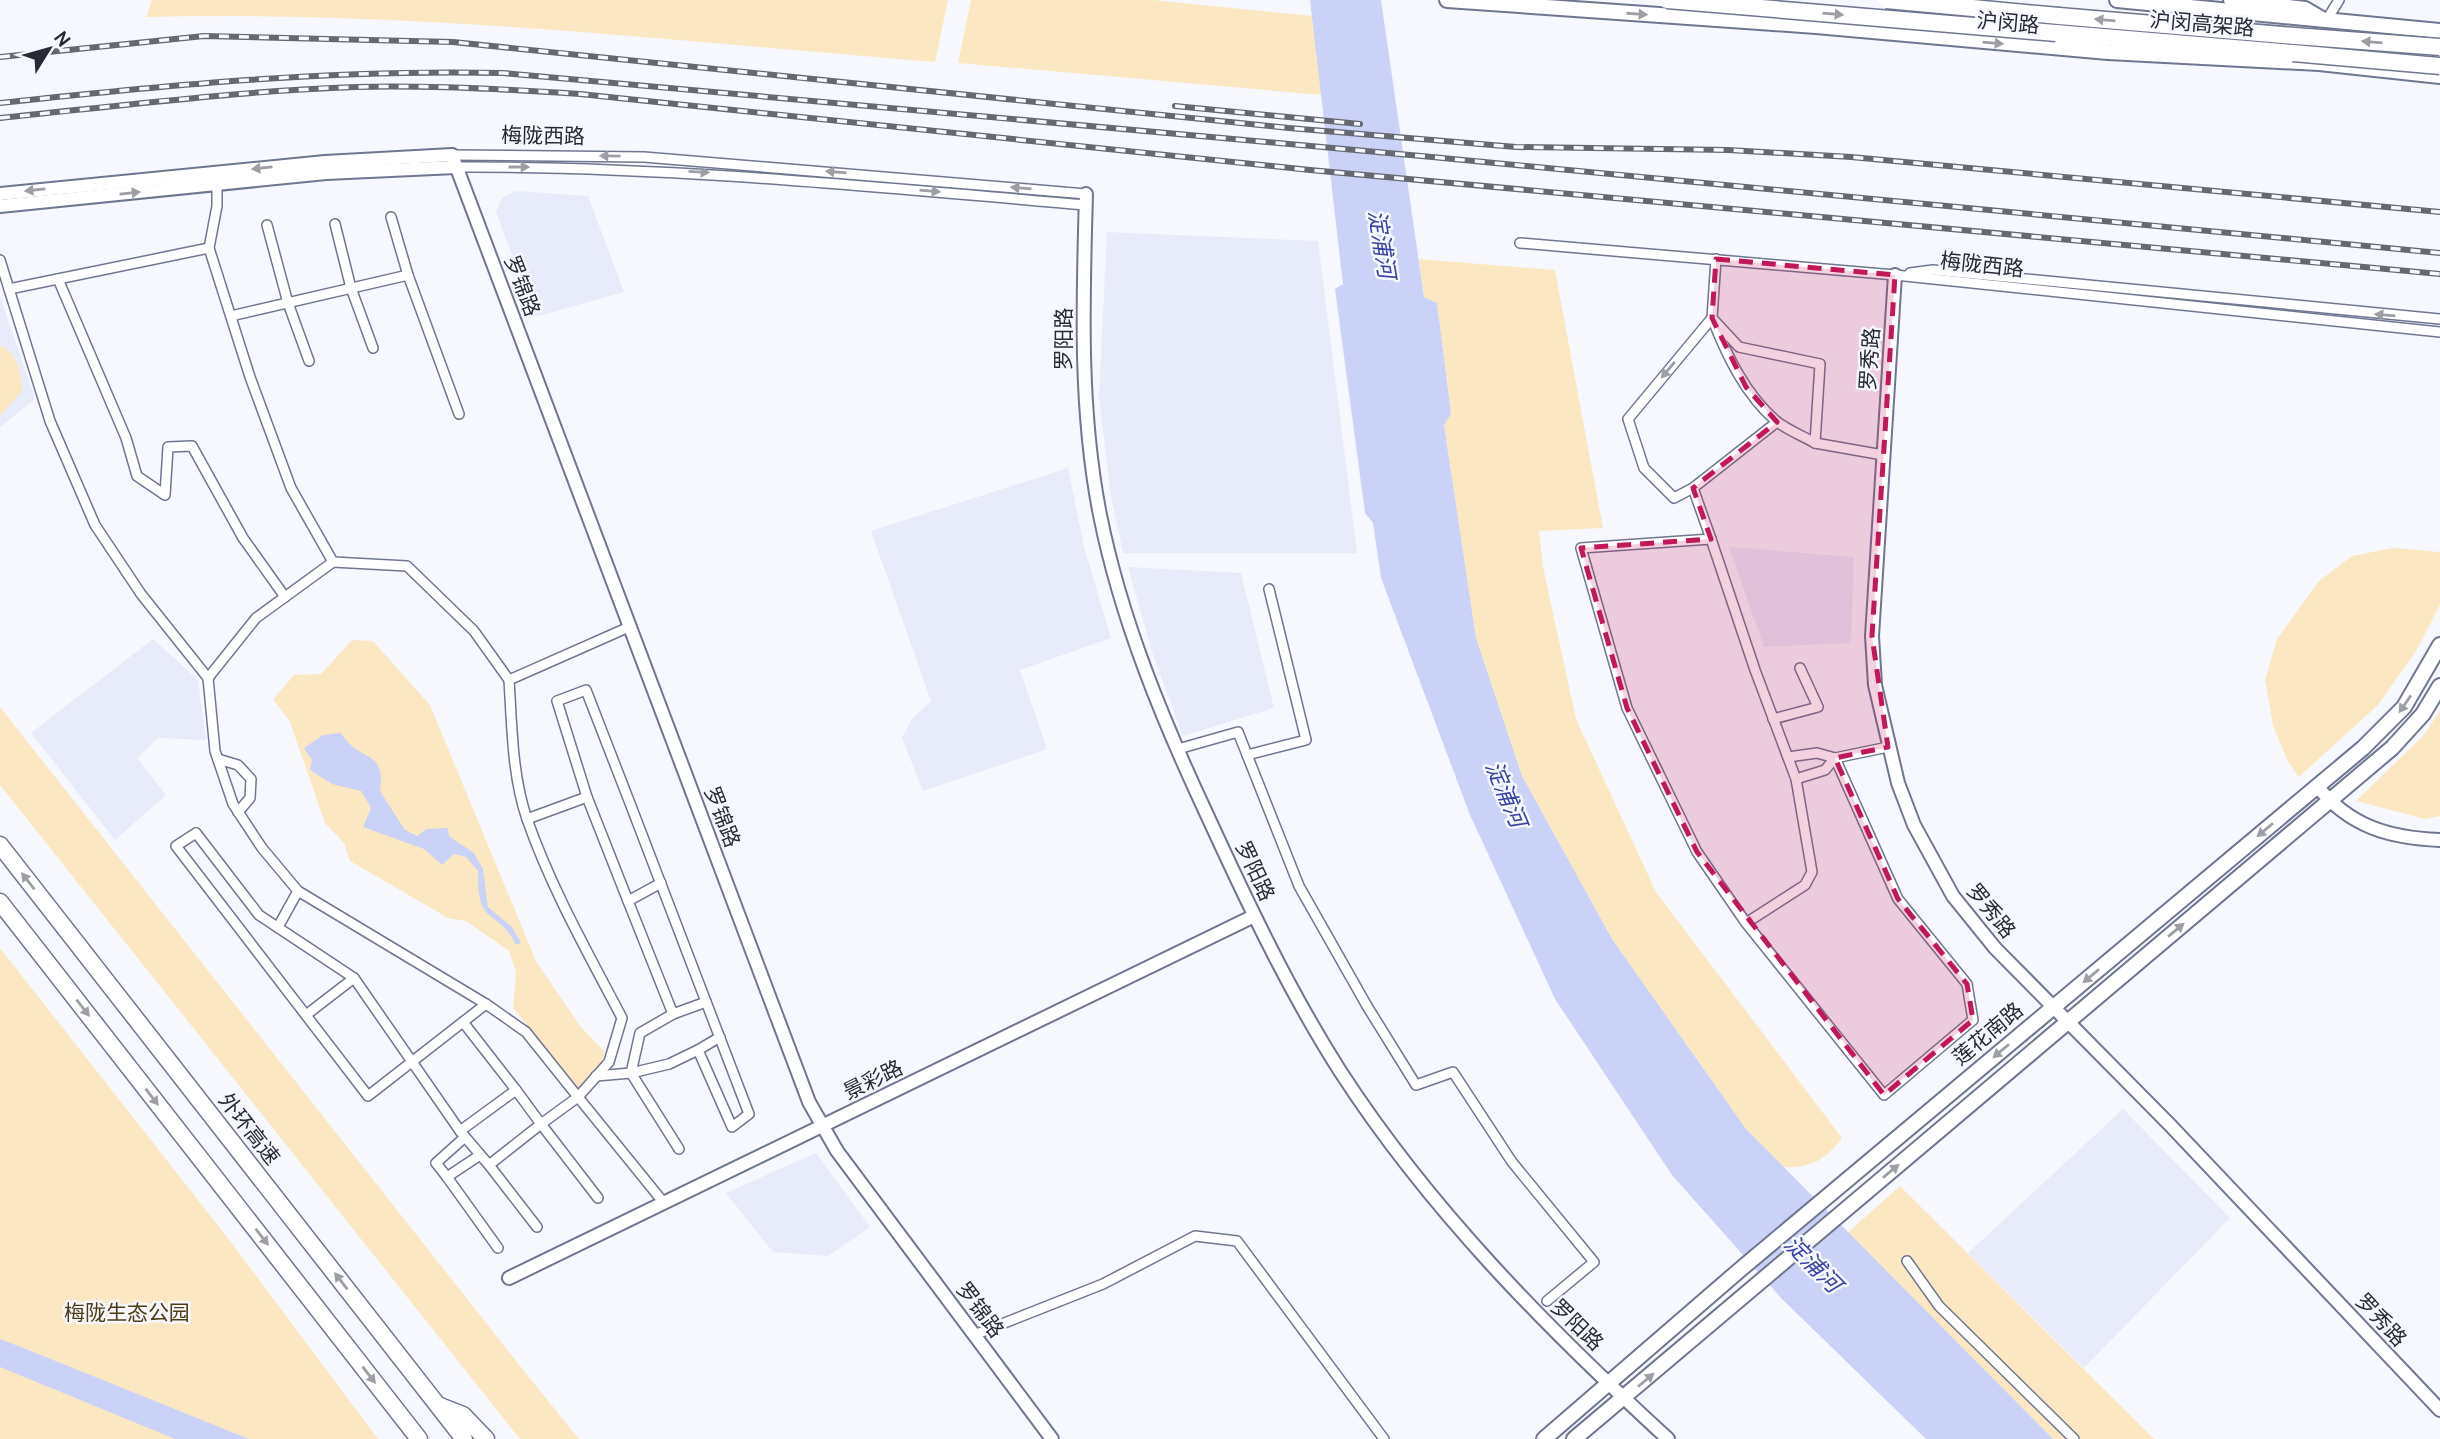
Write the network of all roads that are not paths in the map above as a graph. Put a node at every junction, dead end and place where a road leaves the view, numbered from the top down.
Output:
1 (1447, 0) edge
2 (1667, 0) edge
3 (1886, 0) edge
4 (1922, 0) edge
5 (2117, 0) edge
6 (2231, 0) edge
7 (2339, 0) edge
8 (2326, 21) junction
9 (2440, 31) edge
10 (1925, 38) junction
11 (2440, 47) edge
12 (2319, 63) junction
13 (2440, 66) edge
14 (2440, 76) edge
15 (454, 161) junction
16 (217, 184) junction
17 (0, 194) edge
18 (1086, 200) junction
19 (0, 206) edge
20 (391, 217) dead end
21 (335, 224) dead end
22 (267, 225) dead end
23 (1520, 243) dead end
24 (209, 248) junction
25 (1716, 259) junction
26 (0, 260) edge
27 (408, 275) junction
28 (1895, 275) junction
29 (58, 279) junction
30 (351, 288) junction
31 (9, 289) junction
32 (288, 303) junction
33 (231, 316) junction
34 (1712, 318) junction
35 (2440, 319) edge
36 (2440, 332) edge
37 (373, 348) dead end
38 (309, 361) dead end
39 (459, 414) dead end
40 (1777, 422) junction
41 (1815, 443) junction
42 (1884, 455) junction
43 (1693, 488) junction
44 (1712, 539) junction
45 (333, 562) junction
46 (1269, 589) dead end
47 (285, 597) junction
48 (629, 626) junction
49 (2440, 645) edge
50 (1800, 668) dead end
51 (208, 678) junction
52 (509, 680) junction
53 (2440, 686) edge
54 (1773, 719) junction
55 (1888, 747) junction
56 (1178, 749) junction
57 (1247, 755) junction
58 (1788, 757) junction
59 (1835, 758) junction
60 (218, 760) junction
61 (1796, 779) junction
62 (2317, 786) junction
63 (587, 797) junction
64 (2329, 801) junction
65 (238, 812) junction
66 (527, 819) junction
67 (2440, 840) edge
68 (0, 845) edge
69 (661, 883) junction
70 (298, 891) junction
71 (628, 901) junction
72 (0, 902) edge
73 (1254, 916) junction
74 (1746, 923) junction
75 (278, 927) junction
76 (354, 978) junction
77 (706, 1002) junction
78 (486, 1004) junction
79 (2054, 1007) junction
80 (673, 1014) junction
81 (306, 1016) junction
82 (463, 1021) junction
83 (2068, 1021) junction
84 (720, 1037) junction
85 (698, 1050) junction
86 (412, 1062) junction
87 (631, 1073) junction
88 (596, 1076) junction
89 (516, 1090) junction
90 (578, 1097) junction
91 (541, 1124) junction
92 (821, 1126) junction
93 (463, 1134) junction
94 (679, 1149) dead end
95 (480, 1155) junction
96 (489, 1165) junction
97 (447, 1177) junction
98 (598, 1198) dead end
99 (664, 1203) junction
100 (537, 1227) dead end
101 (498, 1248) dead end
102 (1907, 1261) dead end
103 (509, 1278) dead end
104 (1547, 1301) dead end
105 (974, 1335) junction
106 (1610, 1384) junction
107 (1624, 1398) junction
108 (437, 1405) junction
109 (2440, 1410) edge
110 (419, 1439) edge
111 (464, 1439) edge
112 (486, 1439) edge
113 (1052, 1439) edge
114 (1384, 1439) edge
115 (1544, 1439) edge
116 (1574, 1439) edge
117 (1668, 1439) edge
118 (2074, 1439) edge

1 -> 10 main road, 沪闵路
2 -> 13 highway, 沪闵高架路, bridge
11 -> 3 highway, 沪闵高架路, bridge
4 - 10 street
5 - 8 main road
6 - 8 main road
7 - 8 street
8 - 9 main road
8 - 12 street
10 -> 12 main road, 沪闵路
12 - 14 main road, 沪闵路
15 - 16 street, 梅陇西路
15 -> 17 street, 梅陇西路
15 -> 18 street, 梅陇西路
18 -> 15 street, 梅陇西路
15 - 48 street, 罗锦路
19 -> 16 street, 梅陇西路
16 - 24 street
18 - 56 street, 罗阳路
20 - 27 street
21 - 30 street
22 - 32 street
23 - 25 street, 梅陇西路
24 - 29 street
24 - 33 street
25 - 28 street, 梅陇西路
25 - 34 street
26 - 31 street
27 - 30 street
27 - 39 street
35 -> 28 street
28 - 36 street, 梅陇西路
28 - 42 street, 罗秀路
29 - 31 street
29 - 47 street
30 - 32 street
30 - 37 street
31 - 51 street
32 - 33 street
32 - 38 street
33 - 45 street
34 - 40 street
34 - 41 street
34 -> 43 street
40 - 41 street
40 - 43 street
41 - 42 street
42 - 55 street, 罗秀路
43 - 44 street
44 - 54 street
44 - 74 street
45 - 47 street
45 - 52 street
46 - 57 street
47 - 51 street
48 - 52 street
48 - 92 street, 罗锦路
49 -> 62 main road, 莲花南路
50 - 54 street
51 - 60 street
52 - 66 street
53 - 64 main road, 莲花南路
54 - 58 street
55 - 59 street
55 - 79 street, 罗秀路
56 - 57 street
56 - 73 street, 罗阳路
57 - 104 street
58 - 59 street
58 - 61 street
59 - 61 street
59 - 74 street
60 - 65 street
60 - 65 street
61 - 74 street
62 - 64 street
62 -> 79 main road, 莲花南路
63 - 66 street
63 - 69 street
63 - 71 street
64 - 67 street
83 -> 64 main road, 莲花南路
65 - 70 street
66 - 88 street
108 -> 68 highway, 外环高速
69 - 71 street
69 - 77 street
70 - 75 street
70 - 78 street
71 - 80 street
72 -> 110 highway
73 - 92 street, 景彩路
73 - 106 street, 罗阳路
75 - 76 street
75 - 81 street
76 - 81 street
76 - 86 street
77 - 80 street
77 - 84 street
78 - 82 street
78 - 90 street
79 - 83 street, 罗秀路
79 -> 106 main road, 莲花南路
80 - 87 street
81 - 86 street
82 - 86 street
82 - 89 street
107 -> 83 main road, 莲花南路
83 - 109 street, 罗秀路
84 - 85 street
84 - 85 street
85 - 87 street
86 - 93 street
87 - 88 street
87 - 94 street
88 - 90 street
89 - 91 street
89 - 93 street
90 - 91 street
90 - 99 street
91 - 96 street
91 - 98 street
92 - 99 street, 景彩路
92 - 105 street, 罗锦路
93 - 95 street
93 - 97 street
95 - 96 street
95 - 97 street
96 - 100 street
97 - 101 street
99 - 103 street, 景彩路
102 - 118 street
105 - 113 street, 罗锦路
105 - 114 street
106 - 107 street, 罗阳路
106 - 115 main road, 莲花南路
107 - 116 main road, 莲花南路
107 - 117 street, 罗阳路
108 - 111 highway, 外环高速
108 - 112 highway

